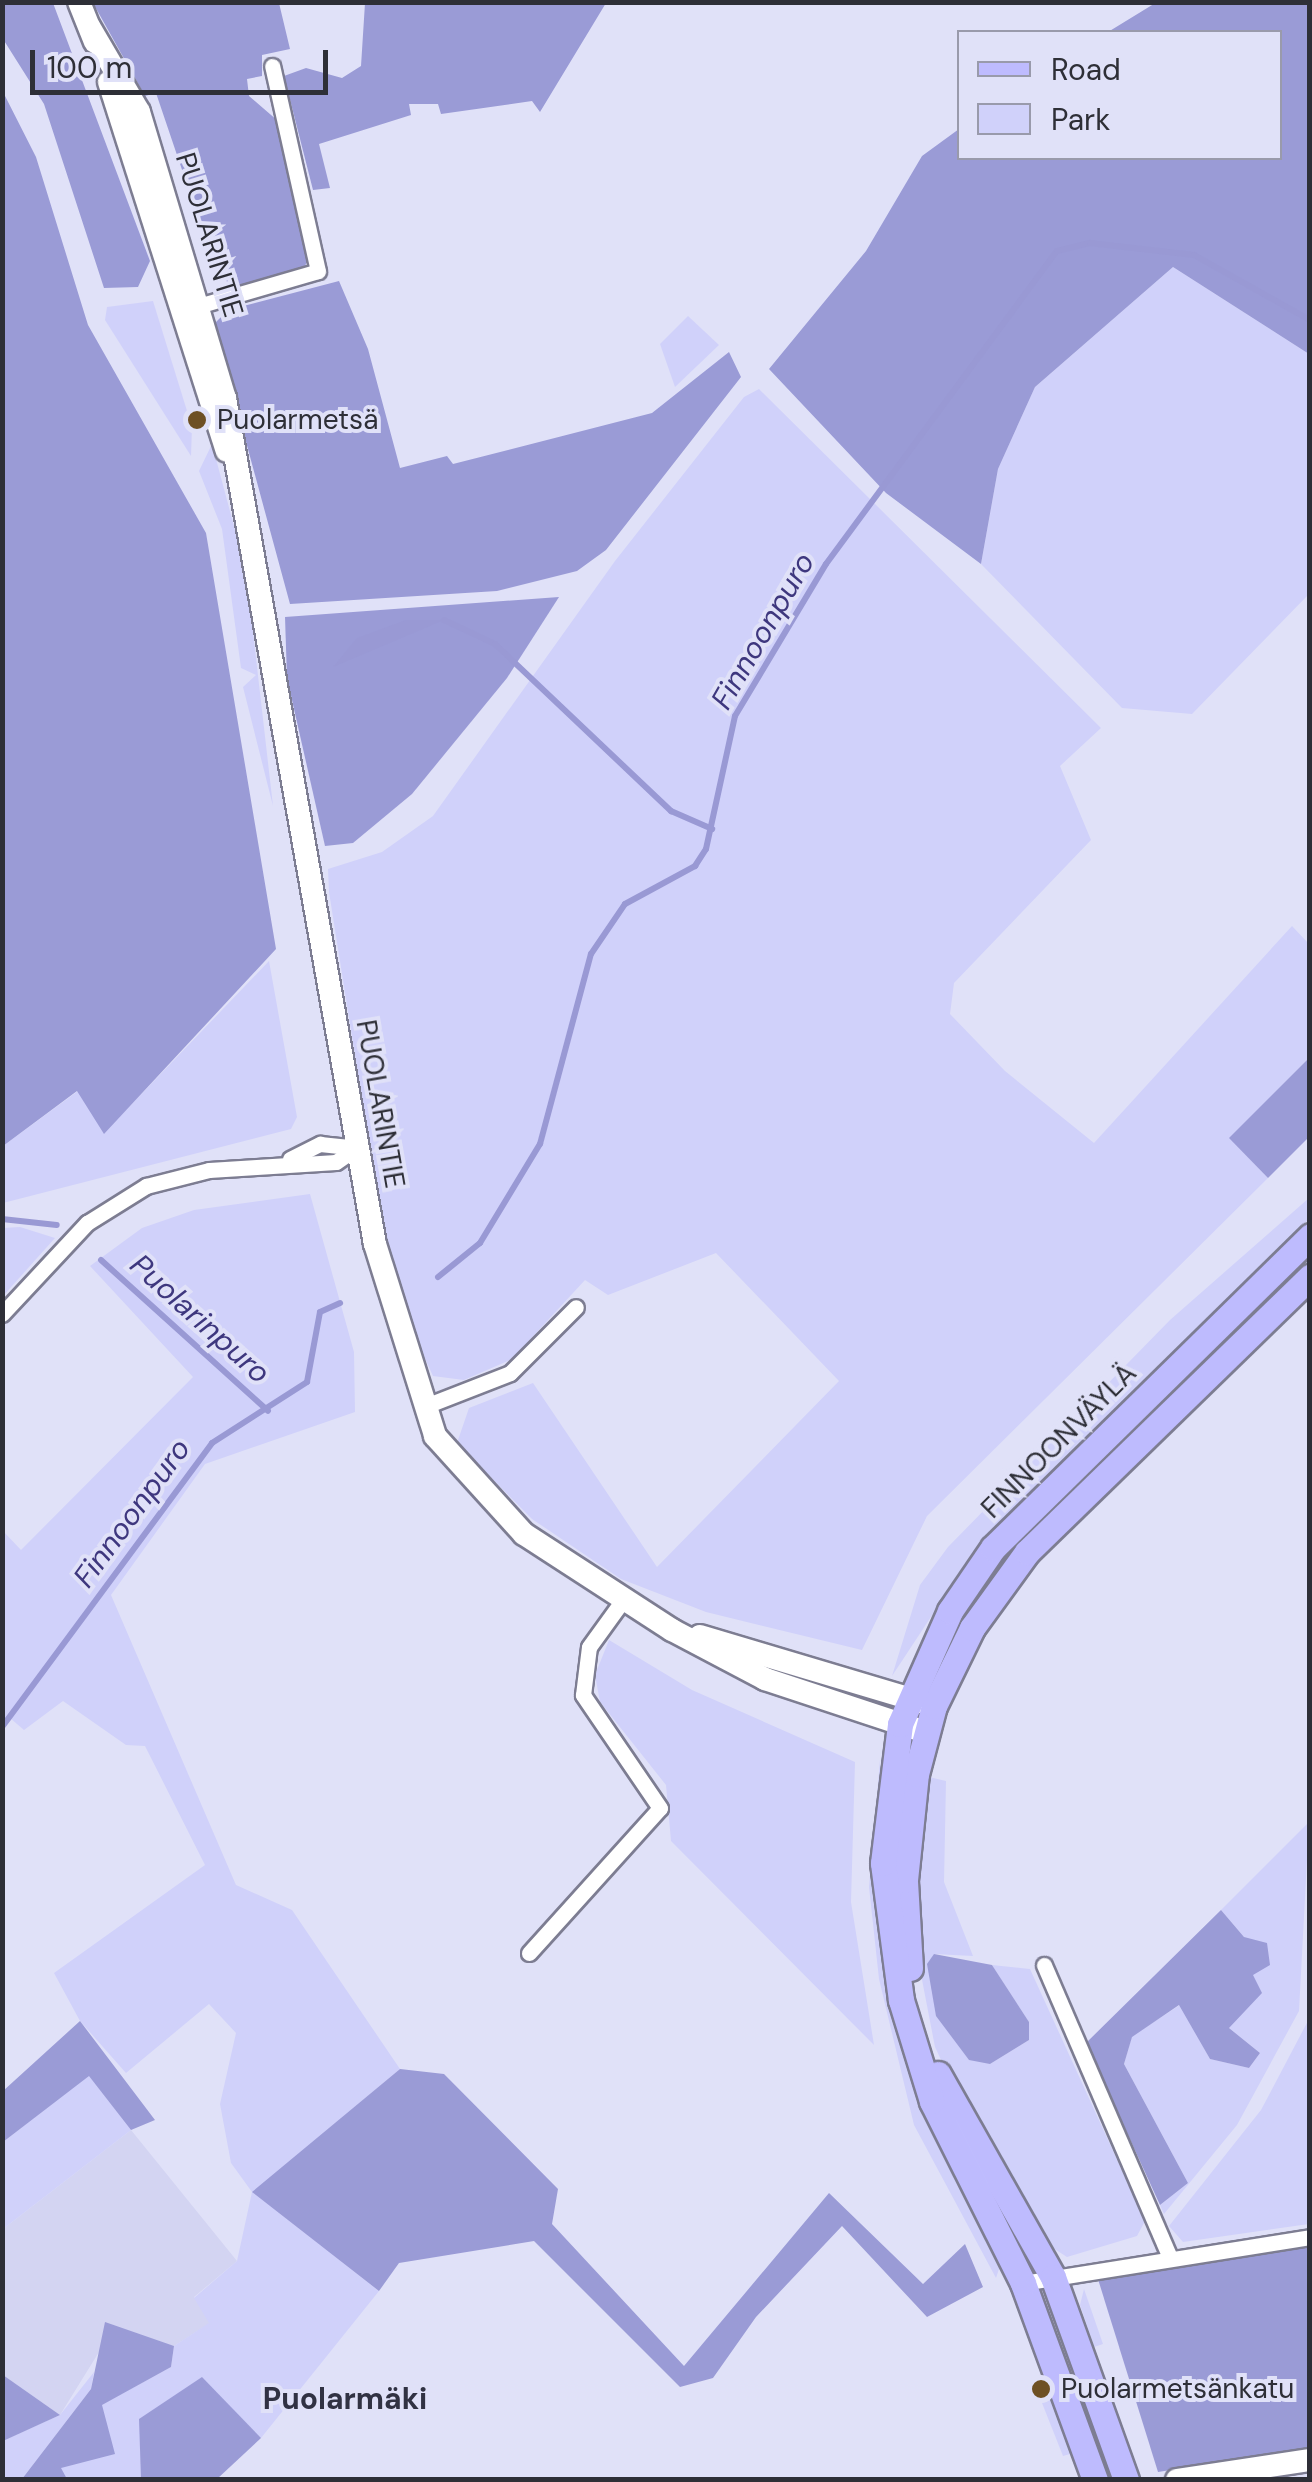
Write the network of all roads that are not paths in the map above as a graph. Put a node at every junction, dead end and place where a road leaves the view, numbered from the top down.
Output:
1 (79, 2) edge
2 (272, 66) dead end
3 (192, 308) junction
4 (356, 1148) junction
5 (1310, 1236) edge
6 (1310, 1278) edge
7 (576, 1307) dead end
8 (2, 1314) edge
9 (423, 1407) junction
10 (623, 1600) junction
11 (672, 1630) junction
12 (908, 1698) junction
13 (934, 1706) junction
14 (912, 1728) junction
15 (529, 1954) dead end
16 (1044, 1965) dead end
17 (1310, 2237) edge
18 (1170, 2256) junction
19 (1053, 2277) junction
20 (1022, 2283) junction
21 (1310, 2460) edge
22 (1237, 2476) edge
23 (1095, 2480) edge
24 (1126, 2480) edge
25 (1177, 2480) edge

1 - 3 main road, PUOLARINTIE
2 - 3 street
3 - 4 main road, PUOLARINTIE
4 - 8 street
4 - 9 main road, PUOLARINTIE
5 - 12 main road, FINNOONVÄYLÄ
6 - 13 main road, FINNOONVÄYLÄ
7 - 9 street
9 - 10 main road, PUOLARINTIE
10 - 11 main road, PUOLARINTIE
10 - 15 street
11 - 12 main road, PUOLARINTIE
11 - 14 main road, PUOLARINTIE
12 - 13 main road, PUOLARINTIE
12 - 14 main road, FINNOONVÄYLÄ
13 - 14 main road
14 - 19 main road
14 - 20 main road
16 - 18 street
17 - 18 street
18 - 19 street
19 - 20 street
19 - 24 main road
20 - 23 main road
21 - 22 main road
22 - 25 main road

